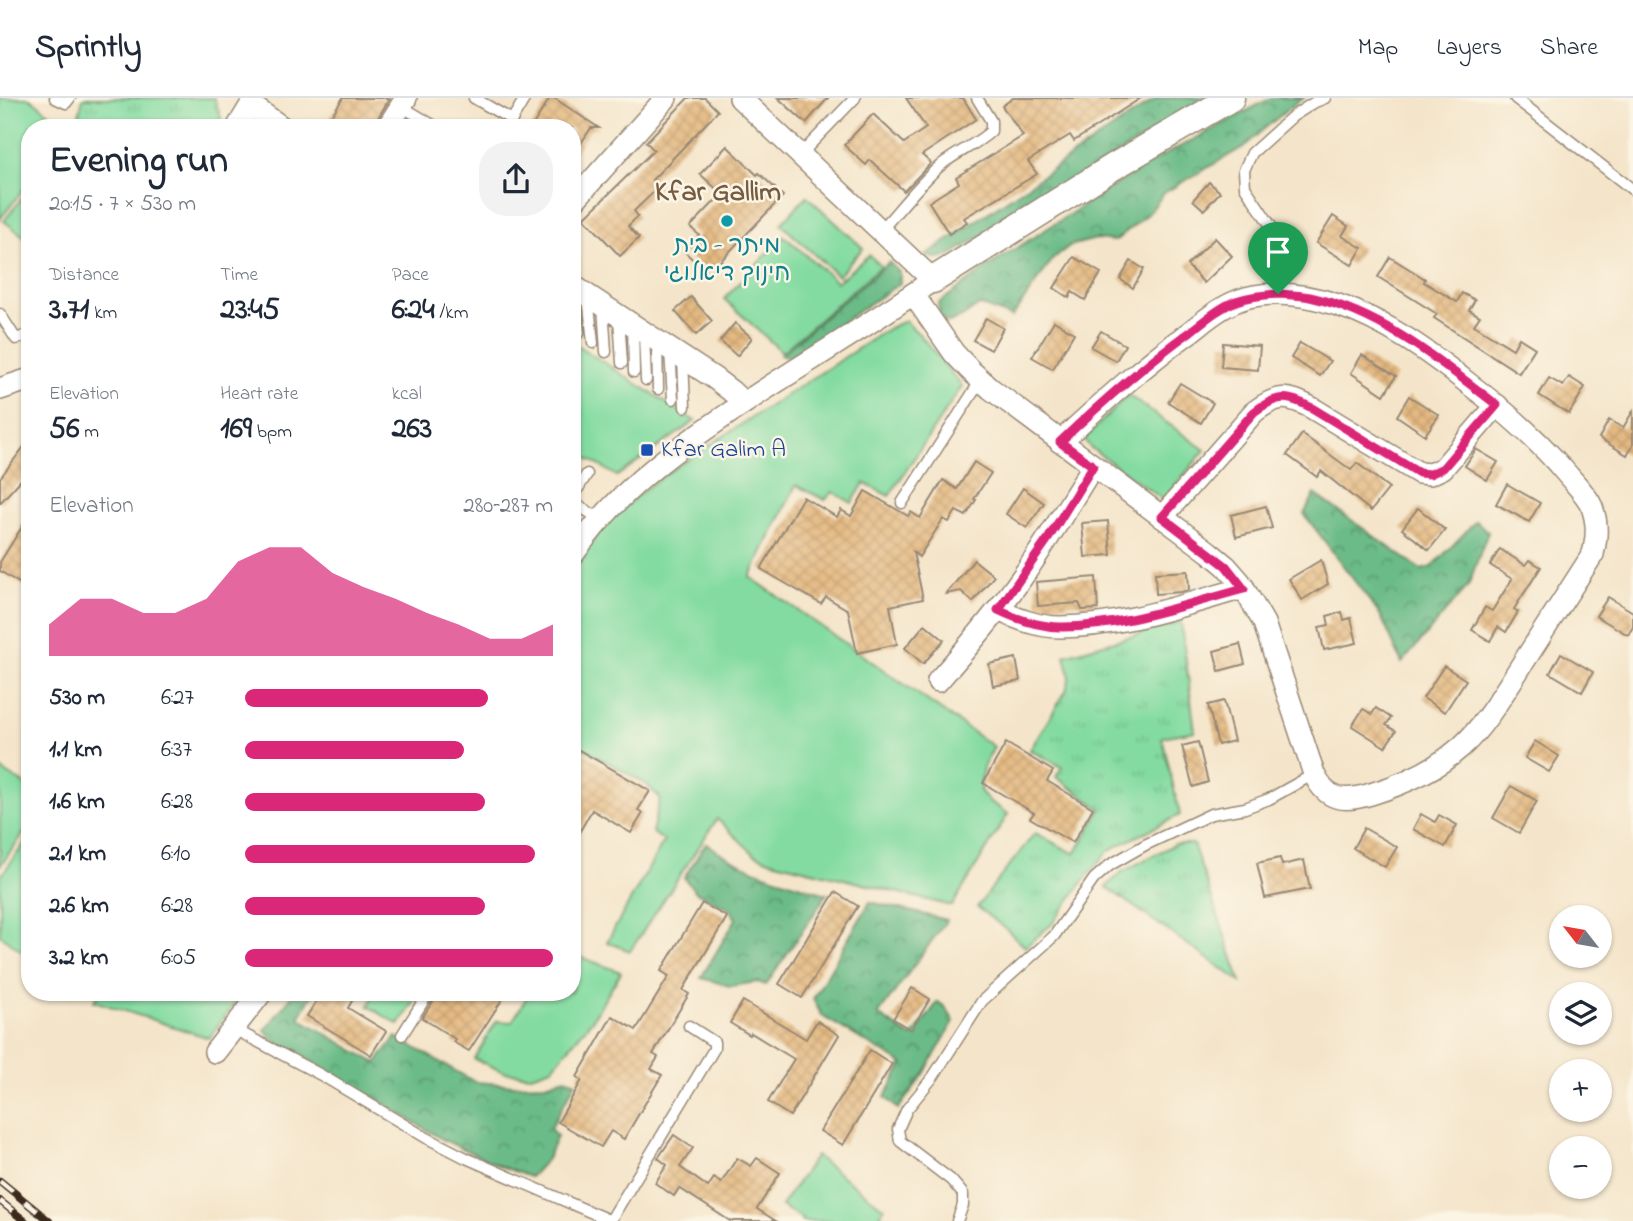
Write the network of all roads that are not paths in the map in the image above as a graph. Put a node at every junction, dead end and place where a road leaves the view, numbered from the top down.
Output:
1 (55, 98) edge
2 (70, 98) edge
3 (474, 98) edge
4 (525, 98) edge
5 (666, 98) edge
6 (740, 98) edge
7 (855, 98) edge
8 (977, 98) edge
9 (1231, 98) edge
10 (1325, 98) edge
11 (1515, 98) edge
12 (245, 102) edge
13 (404, 102) edge
14 (240, 119) edge
15 (270, 119) edge
16 (393, 119) edge
17 (426, 119) edge
18 (502, 119) edge
19 (512, 119) edge
20 (800, 155) junction
21 (1633, 190) edge
22 (581, 193) edge
23 (881, 230) junction
24 (923, 287) junction
25 (1278, 294) junction
26 (0, 314) edge
27 (624, 319) edge
28 (581, 333) edge
29 (21, 337) edge
30 (593, 343) dead end
31 (606, 352) dead end
32 (622, 363) dead end
33 (634, 372) dead end
34 (646, 380) dead end
35 (981, 380) junction
36 (21, 382) edge
37 (0, 388) edge
38 (659, 389) dead end
39 (673, 399) dead end
40 (744, 403) junction
41 (1497, 405) junction
42 (685, 407) dead end
43 (1060, 442) junction
44 (1093, 466) junction
45 (587, 474) dead end
46 (581, 484) edge
47 (902, 503) dead end
48 (581, 506) edge
49 (1162, 517) junction
50 (600, 519) junction
51 (581, 544) edge
52 (1244, 589) junction
53 (998, 610) junction
54 (938, 681) dead end
55 (1314, 775) junction
56 (255, 1001) edge
57 (423, 1001) edge
58 (689, 1026) dead end
59 (234, 1029) junction
60 (402, 1035) dead end
61 (215, 1052) dead end
62 (611, 1221) edge
63 (957, 1221) edge

1 - 2 lane
3 - 18 lane
4 - 19 lane
5 - 22 street
6 - 20 street
7 - 20 lane
8 - 23 lane
9 - 24 street
10 - 25 lane
11 - 21 lane
12 - 14 street
12 - 15 street
13 - 16 street
13 - 17 lane
20 - 23 street
23 - 24 street
24 - 35 street
24 - 40 street
25 - 41 street
25 - 43 street
26 - 29 lane
27 - 28 lane
27 - 30 lane
27 - 31 lane
27 - 32 lane
27 - 33 lane
27 - 34 lane
27 - 38 lane
27 - 39 lane
27 - 40 street
27 - 42 lane
35 - 43 street
35 - 47 lane
36 - 37 street
40 - 50 street
41 - 49 street
41 - 55 street
43 - 44 street
44 - 49 street
44 - 53 street
45 - 46 lane
48 - 50 lane
49 - 52 street
50 - 51 street
52 - 53 street
52 - 55 street
53 - 54 street
55 - 63 lane
56 - 59 street
57 - 60 lane
58 - 62 lane
59 - 61 street
59 - 62 lane

